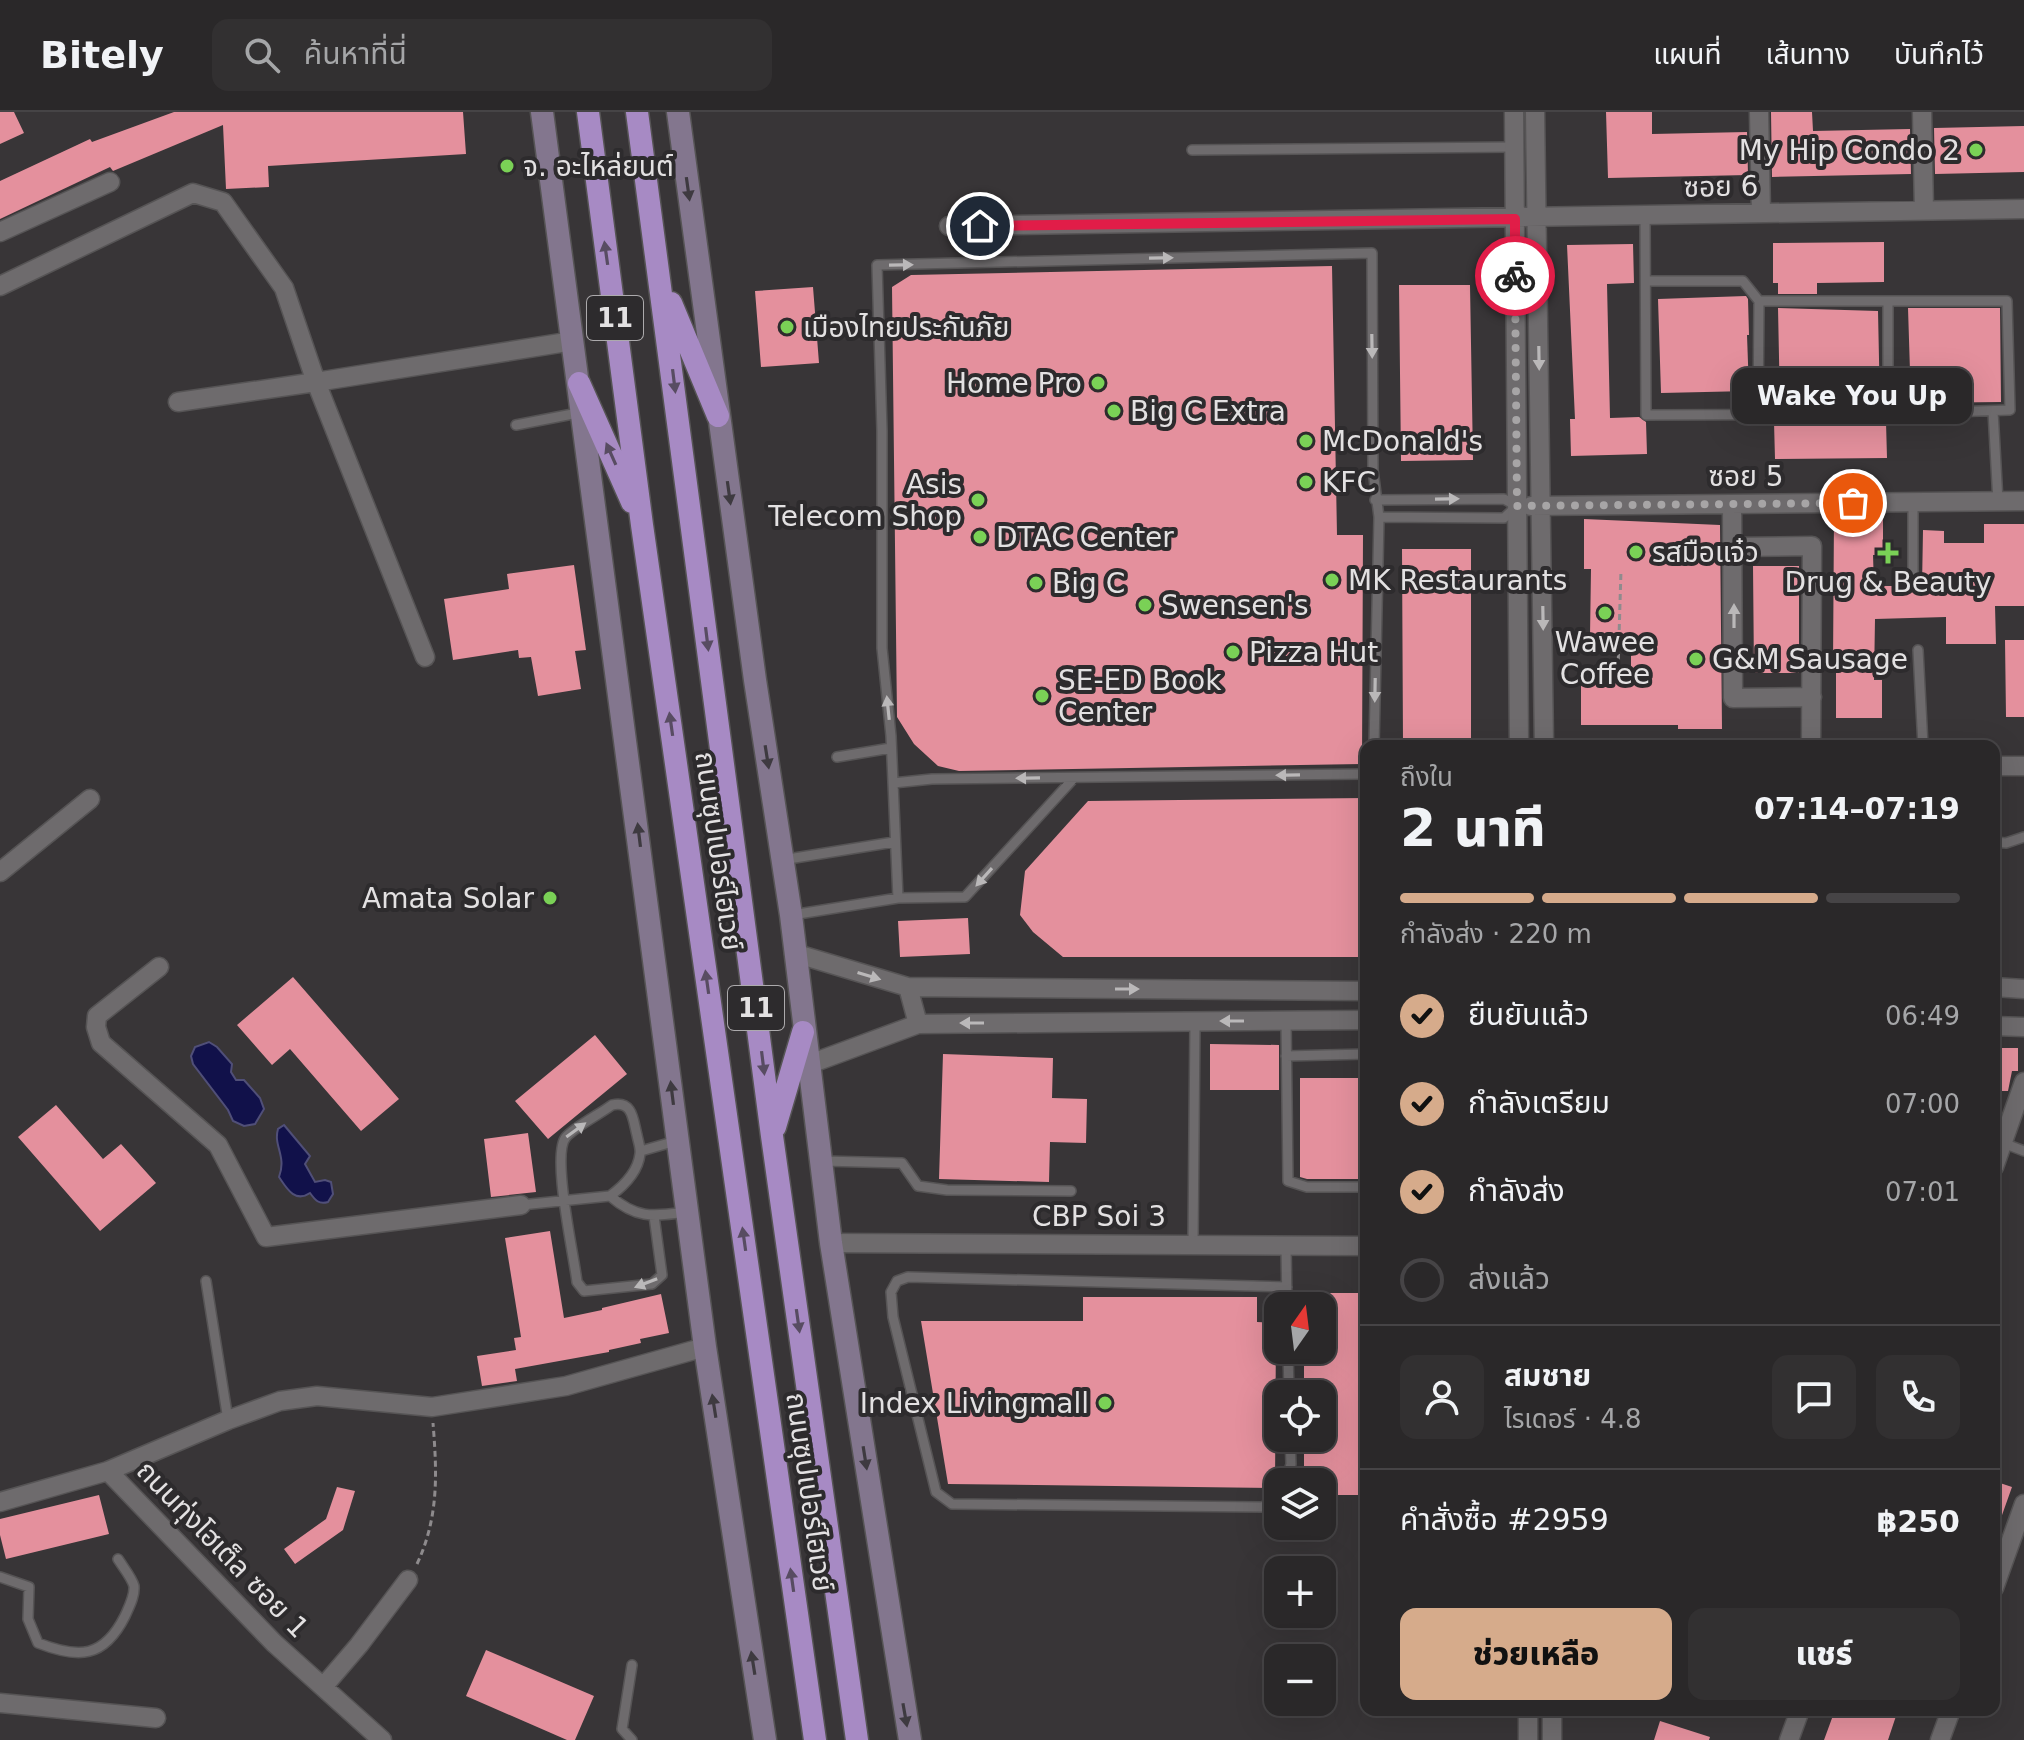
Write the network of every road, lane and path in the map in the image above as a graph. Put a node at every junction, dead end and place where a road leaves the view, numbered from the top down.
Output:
1 (542, 112) edge
2 (588, 112) edge
3 (637, 112) edge
4 (678, 112) edge
5 (1514, 112) edge
6 (1535, 112) edge
7 (1759, 112) edge
8 (1922, 112) edge
9 (1514, 147) junction
10 (1192, 150) dead end
11 (110, 182) dead end
12 (2024, 209) edge
13 (1924, 210) junction
14 (1761, 213) junction
15 (1645, 216) junction
16 (1537, 218) junction
17 (1515, 219) junction
18 (949, 226) dead end
19 (0, 232) edge
20 (660, 276) junction
21 (1647, 281) junction
22 (0, 286) edge
23 (1759, 301) junction
24 (1888, 301) junction
25 (573, 341) junction
26 (316, 382) junction
27 (579, 383) junction
28 (178, 402) dead end
29 (583, 411) junction
30 (1993, 411) junction
31 (1888, 414) junction
32 (1758, 415) junction
33 (718, 416) junction
34 (516, 425) dead end
35 (1375, 500) junction
36 (2024, 501) edge
37 (1998, 502) junction
38 (1913, 503) junction
39 (1732, 505) junction
40 (1517, 506) junction
41 (1541, 506) junction
42 (1379, 517) junction
43 (642, 525) junction
44 (1734, 547) junction
45 (1621, 570) dead end
46 (1913, 574) dead end
47 (1918, 650) dead end
48 (425, 657) dead end
49 (1618, 670) dead end
50 (1812, 697) junction
51 (1374, 740) edge
52 (1519, 740) edge
53 (1544, 740) edge
54 (1811, 740) edge
55 (1923, 740) edge
56 (891, 748) junction
57 (837, 757) dead end
58 (2000, 766) edge
59 (2024, 766) edge
60 (1360, 774) edge
61 (1074, 778) junction
62 (893, 783) junction
63 (90, 799) dead end
64 (2024, 837) edge
65 (894, 842) junction
66 (2000, 842) edge
67 (782, 860) junction
68 (0, 872) edge
69 (898, 898) junction
70 (791, 915) junction
71 (794, 953) junction
72 (159, 967) dead end
73 (908, 987) junction
74 (2000, 987) edge
75 (2024, 989) edge
76 (1360, 991) edge
77 (1360, 1020) edge
78 (1195, 1021) junction
79 (1286, 1021) junction
80 (918, 1024) junction
81 (2000, 1026) edge
82 (2024, 1027) edge
83 (803, 1032) junction
84 (1360, 1054) edge
85 (1286, 1056) junction
86 (807, 1065) junction
87 (2024, 1082) edge
88 (2002, 1124) edge
89 (772, 1136) junction
90 (679, 1140) junction
91 (2003, 1143) junction
92 (641, 1151) junction
93 (2000, 1151) edge
94 (2024, 1151) edge
95 (820, 1161) junction
96 (1360, 1187) edge
97 (1071, 1191) dead end
98 (610, 1196) junction
99 (565, 1201) junction
100 (521, 1205) joint
101 (688, 1212) junction
102 (654, 1216) junction
103 (831, 1243) junction
104 (1193, 1244) junction
105 (1360, 1246) edge
106 (1286, 1247) junction
107 (206, 1281) dead end
108 (1287, 1287) junction
109 (1287, 1292) edge
110 (705, 1347) junction
111 (432, 1407) junction
112 (228, 1420) junction
113 (108, 1471) junction
114 (0, 1502) edge
115 (2024, 1504) edge
116 (1264, 1506) edge
117 (118, 1559) dead end
118 (2000, 1571) edge
119 (0, 1577) edge
120 (408, 1580) joint
121 (632, 1665) dead end
122 (323, 1687) junction
123 (0, 1703) edge
124 (1528, 1716) edge
125 (1552, 1716) edge
126 (1798, 1716) edge
127 (1949, 1716) edge
128 (156, 1718) dead end
129 (382, 1740) edge
130 (632, 1740) edge
131 (765, 1740) edge
132 (815, 1740) edge
133 (857, 1740) edge
134 (910, 1740) edge
135 (1528, 1740) edge
136 (1552, 1740) edge
137 (1789, 1740) edge
138 (1940, 1740) edge

1 - 25 main road
43 -> 2 highway, ถนนซุปเปอร์ไฮเวย์ / 11
3 - 20 highway, ถนนซุปเปอร์ไฮเวย์ / 11
4 -> 33 main road
5 - 9 street
6 - 16 street
7 - 14 street
8 - 13 street
9 - 10 lane
9 - 17 street
11 - 19 street
12 - 13 street, ซอย 6
13 - 14 street, ซอย 6
14 - 15 street, ซอย 6
15 - 16 street, ซอย 6
15 - 21 lane
16 - 17 street, ซอย 6
16 -> 41 street
17 - 18 street, ซอย 6
17 - 40 street
20 - 33 highway
20 -> 89 highway, ถนนซุปเปอร์ไฮเวย์ / 11
21 - 23 lane
21 - 32 lane
22 - 26 street
23 - 24 lane
23 - 32 lane
24 - 30 lane
24 - 31 lane
25 - 26 street
25 - 27 main road
26 - 28 street
26 - 48 street
27 - 29 main road
43 -> 27 highway
29 - 34 lane
90 -> 29 main road
30 - 31 lane
30 - 37 lane
31 - 32 lane
33 -> 67 main road
35 -> 40 lane
35 - 42 lane
56 -> 35 lane
36 - 37 street, ซอย 5
37 - 38 street, ซอย 5
38 - 39 street, ซอย 5
38 - 46 lane
39 - 41 street, ซอย 5
39 - 44 street
40 - 41 street, ซอย 5
40 - 42 lane
40 - 52 street
41 -> 53 street
42 -> 51 lane
132 -> 43 highway, ถนนซุปเปอร์ไฮเวย์ / 11
44 - 50 street
50 -> 44 street
45 - 49 path
47 - 55 lane
50 - 54 street
56 - 57 lane
56 - 62 lane
58 - 59 street
60 -> 61 lane
61 -> 62 lane
61 -> 69 lane
62 - 65 lane
63 - 68 street
64 - 66 lane
65 - 67 lane
65 - 69 lane
67 - 70 main road
69 - 70 lane
70 - 71 main road
71 -> 73 street
71 - 83 main road
72 - 100 street
73 -> 76 street
73 - 80 street
74 - 75 street
77 - 79 street
79 -> 78 street
78 -> 80 street
78 - 104 lane
79 - 85 lane
80 - 86 street
81 - 82 street
83 - 86 main road
83 - 89 highway
84 - 85 lane
85 - 96 lane
86 - 95 main road
87 - 88 street
88 - 91 street
89 -> 133 highway, ถนนซุปเปอร์ไฮเวย์ / 11
90 - 92 lane
90 - 101 main road
91 - 93 street
91 - 94 lane
92 - 98 lane
99 -> 92 lane
95 - 97 lane
95 - 103 main road
98 - 99 lane
98 - 102 lane
99 - 100 lane
102 -> 99 lane
101 - 102 lane
101 - 110 main road
103 - 104 street, CBP Soi 3
103 -> 134 main road
104 - 106 street, CBP Soi 3
105 - 106 street, CBP Soi 3
106 - 108 lane
107 - 112 lane
108 - 109 lane
108 - 116 lane
110 - 111 street
131 -> 110 main road
111 - 112 street
111 - 120 path
112 - 113 street
113 - 114 street, ถนนทุ่งโฮเต็ล ซอย 1
113 - 122 street, ถนนทุ่งโฮเต็ล ซอย 1
115 - 118 street
117 - 119 lane
120 - 122 street
121 - 130 lane
122 - 129 street, ถนนทุ่งโฮเต็ล ซอย 1
123 - 128 street
124 - 135 street
125 - 136 street
126 - 137 street
127 - 138 street

